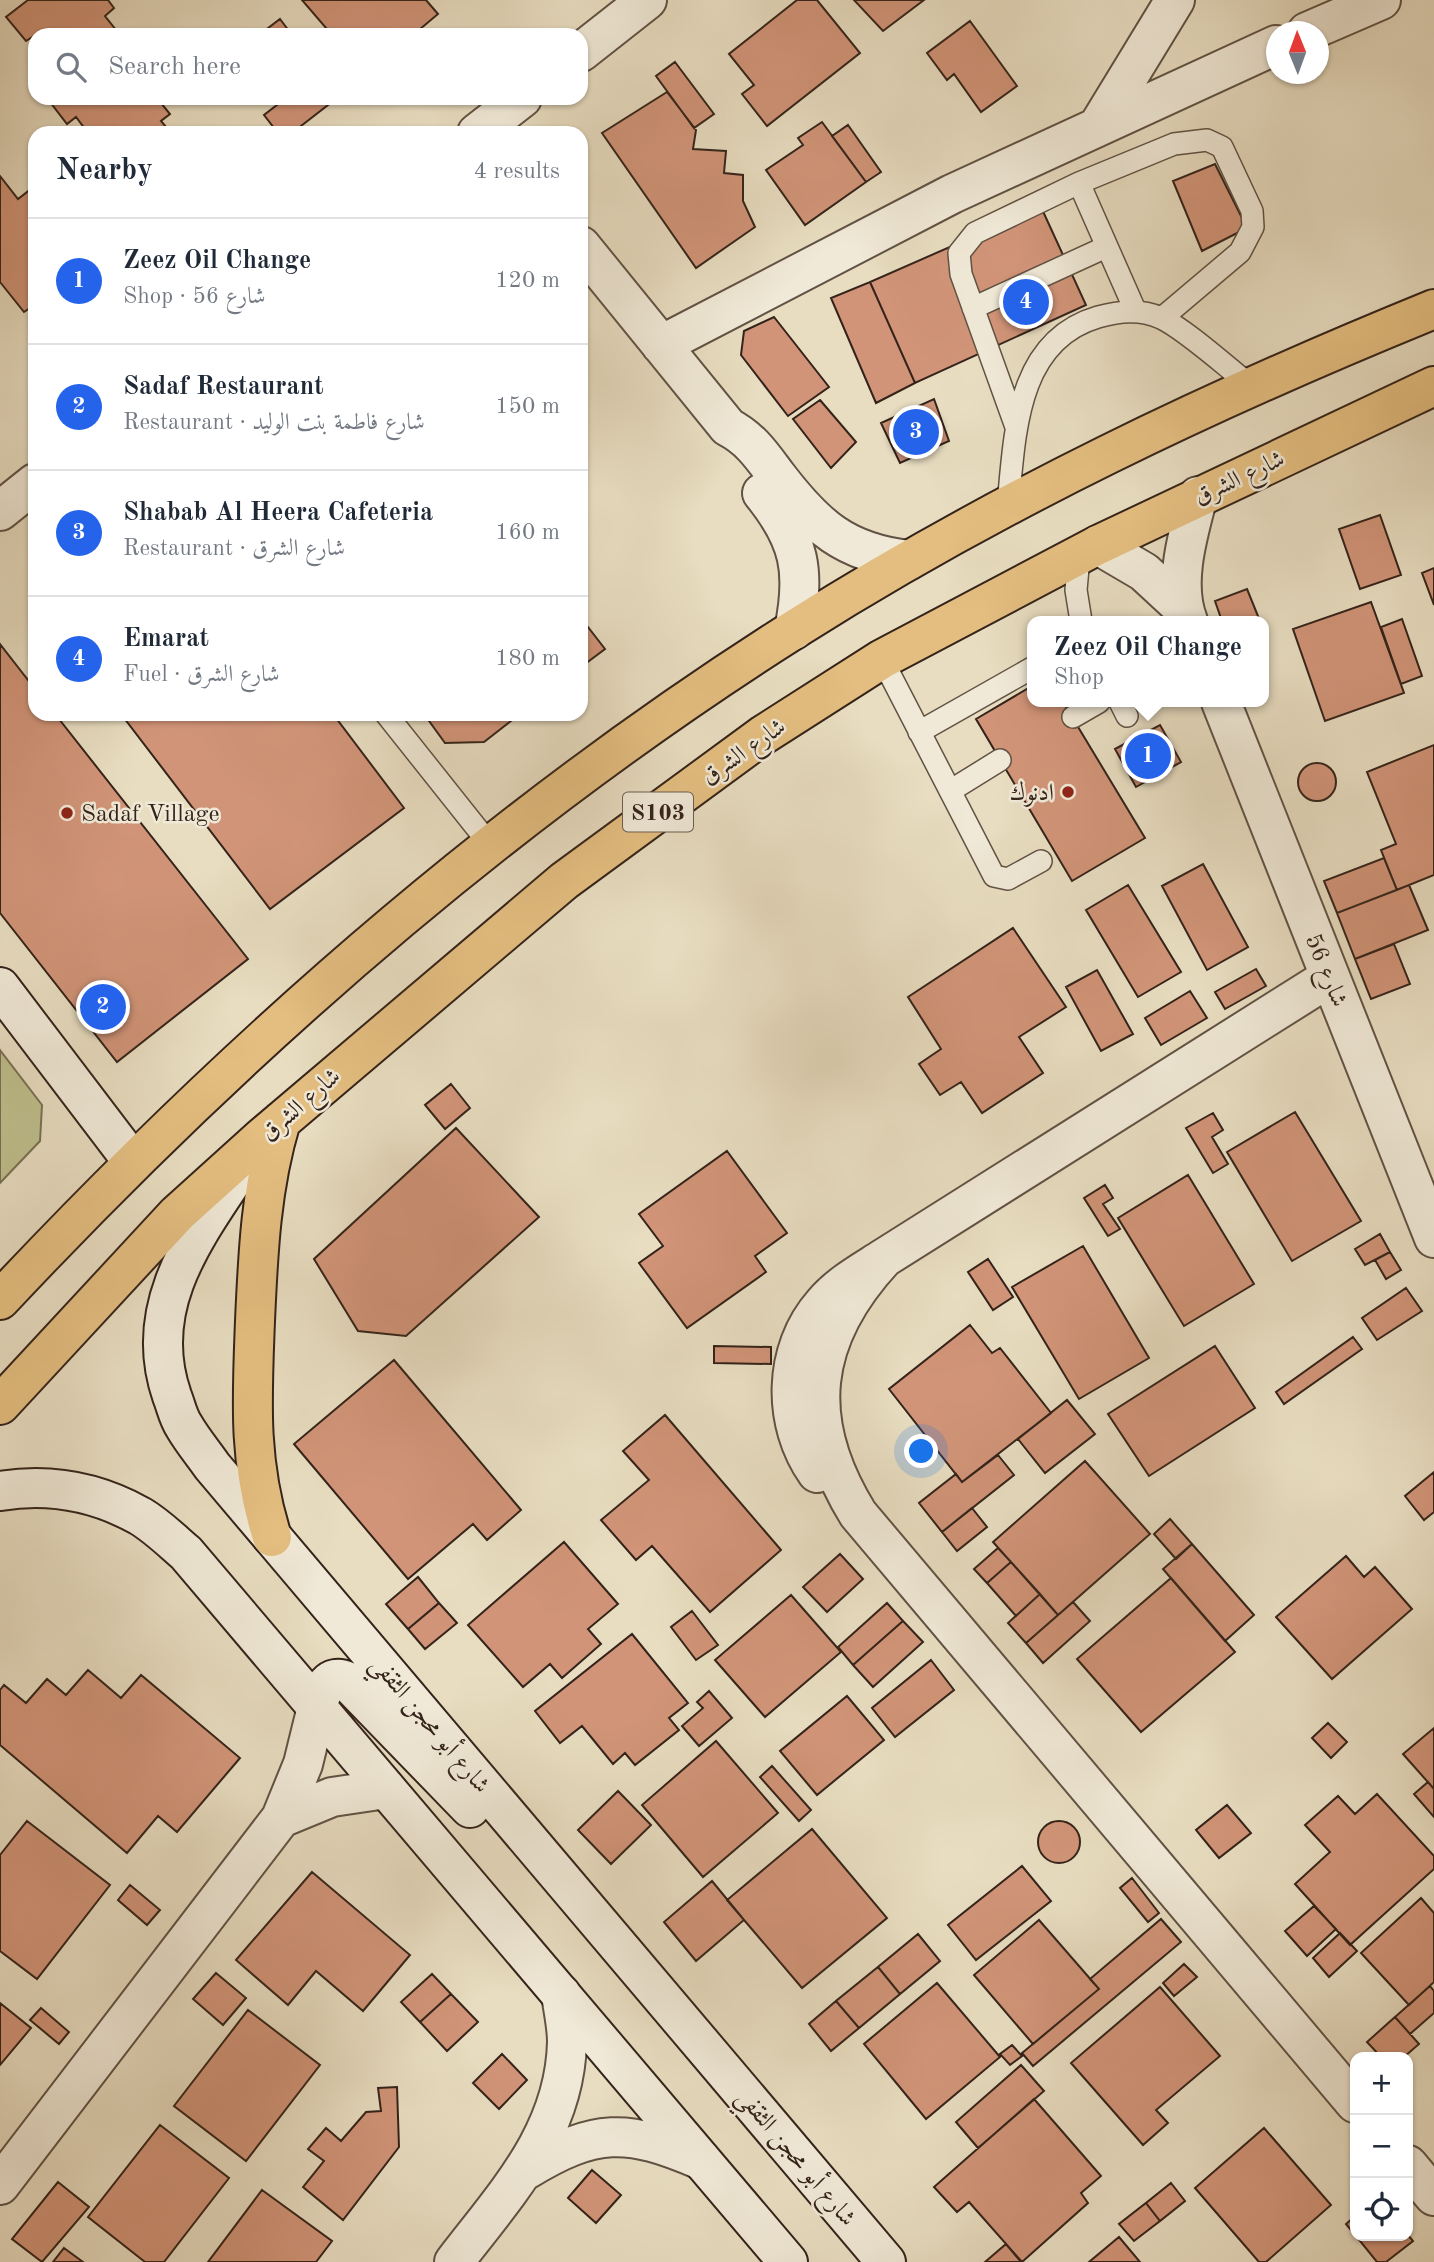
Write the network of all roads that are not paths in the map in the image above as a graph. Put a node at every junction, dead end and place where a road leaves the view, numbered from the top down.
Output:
1 (1174, 0) edge
2 (1381, 0) edge
3 (643, 1) edge
4 (1329, 22) edge
5 (588, 45) edge
6 (1266, 48) edge
7 (514, 105) edge
8 (1100, 123) junction
9 (490, 126) edge
10 (1079, 183) junction
11 (1106, 247) junction
12 (588, 255) edge
13 (973, 308) junction
14 (1434, 309) edge
15 (1135, 310) junction
16 (1162, 318) junction
17 (661, 345) junction
18 (1251, 386) junction
19 (1434, 386) edge
20 (727, 427) junction
21 (1016, 427) junction
22 (28, 489) edge
23 (1198, 496) junction
24 (1008, 505) junction
25 (0, 511) edge
26 (1088, 551) junction
27 (909, 560) junction
28 (1186, 615) edge
29 (1080, 616) edge
30 (794, 630) junction
31 (882, 659) junction
32 (1027, 671) edge
33 (1090, 707) edge
34 (1222, 707) edge
35 (1073, 717) dead end
36 (392, 721) edge
37 (919, 732) junction
38 (1000, 761) dead end
39 (950, 791) junction
40 (491, 846) junction
41 (1041, 861) dead end
42 (1330, 978) junction
43 (0, 987) edge
44 (271, 1130) junction
45 (133, 1162) junction
46 (1434, 1238) edge
47 (0, 1300) edge
48 (0, 1405) edge
49 (0, 1491) edge
50 (272, 1537) junction
51 (317, 1707) junction
52 (386, 1789) junction
53 (281, 1818) junction
54 (576, 1896) junction
55 (561, 1994) junction
56 (1350, 2097) edge
57 (701, 2160) junction
58 (524, 2171) junction
59 (1413, 2171) edge
60 (0, 2185) edge
61 (1434, 2196) edge
62 (454, 2262) edge
63 (788, 2262) edge
64 (887, 2262) edge

1 - 8 street
2 - 4 street
3 - 5 street
6 - 8 street
7 - 9 street
8 - 17 street
10 - 11 lane
10 - 13 lane
10 - 16 lane
11 - 13 lane
11 - 15 lane
12 - 17 street
13 - 21 lane
14 - 18 main road
15 - 16 lane
15 - 21 lane
16 - 18 lane
17 - 20 street
18 - 24 main road
19 - 23 main road, شارع الشرق / S103
20 - 27 street
20 - 30 street
21 - 24 lane
22 - 25 street
23 - 26 main road, شارع الشرق / S103
23 - 28 street
24 - 27 main road
26 - 28 street
26 - 29 lane
26 - 31 main road, شارع الشرق / S103
27 - 30 main road
30 - 40 main road
31 - 37 lane
31 - 44 main road, شارع الشرق / S103
32 - 37 lane
33 - 35 lane
34 - 42 street, شارع 56
36 - 40 lane
37 - 39 lane
38 - 39 lane
39 - 41 lane
40 - 45 main road
42 - 46 street, شارع 56
42 - 56 street
43 - 45 street
44 - 48 main road, شارع الشرق / S103
44 - 50 main road
44 - 50 street, شارع أبو محجن الثقفي
45 - 47 main road
49 - 51 street
50 - 54 street, شارع أبو محجن الثقفي
51 - 52 street
51 - 53 street
51 - 54 street
52 - 53 street
52 - 55 street
53 - 60 street
54 - 64 street, شارع أبو محجن الثقفي
55 - 57 street
55 - 58 street
57 - 58 street
57 - 63 street
58 - 62 street
59 - 61 street

